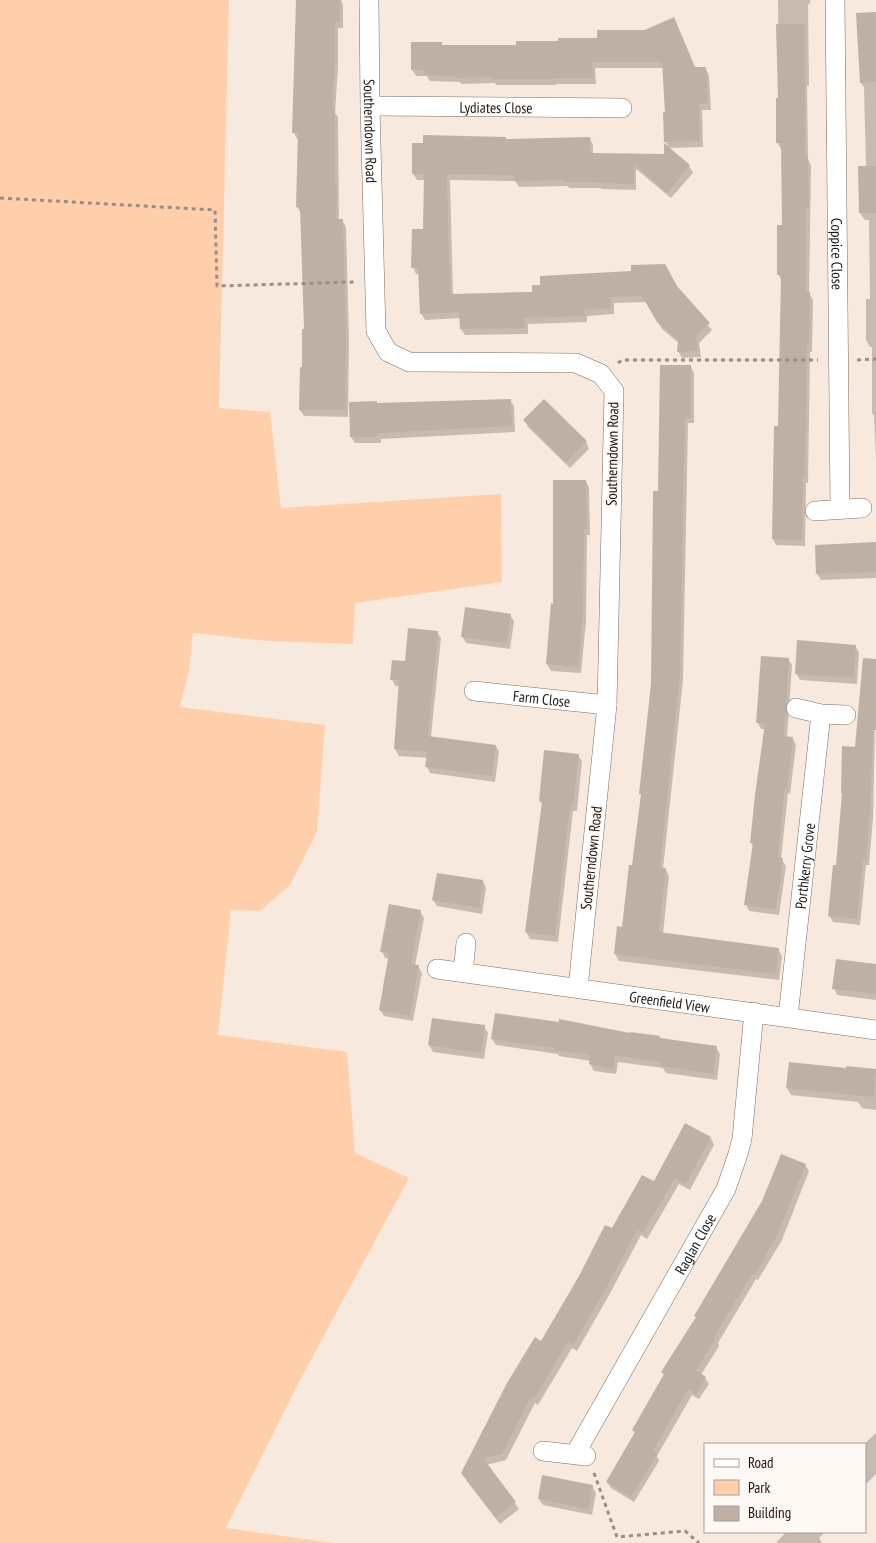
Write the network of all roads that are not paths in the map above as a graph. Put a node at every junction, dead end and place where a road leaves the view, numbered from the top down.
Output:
1 (369, 0) edge
2 (835, 0) edge
3 (370, 106) junction
4 (622, 108) dead end
5 (840, 508) junction
6 (862, 508) dead end
7 (815, 511) dead end
8 (474, 691) dead end
9 (607, 705) junction
10 (796, 708) dead end
11 (821, 714) junction
12 (846, 715) dead end
13 (466, 943) dead end
14 (437, 969) dead end
15 (463, 972) junction
16 (578, 988) junction
17 (754, 1012) junction
18 (788, 1017) junction
19 (876, 1030) edge
20 (543, 1451) dead end

1 - 3 street, Southerndown Road
2 - 5 street, Coppice Close
3 - 4 street, Lydiates Close
3 - 9 street, Southerndown Road
5 - 6 street
5 - 7 street
8 - 9 street, Farm Close
9 - 16 street, Southerndown Road
10 - 11 street
11 - 12 street
11 - 18 street, Porthkerry Grove
13 - 15 street
14 - 15 street, Greenfield View
15 - 16 street, Greenfield View
16 - 17 street, Greenfield View
17 - 18 street, Greenfield View
17 - 20 street, Raglan Close
18 - 19 street, Greenfield View

